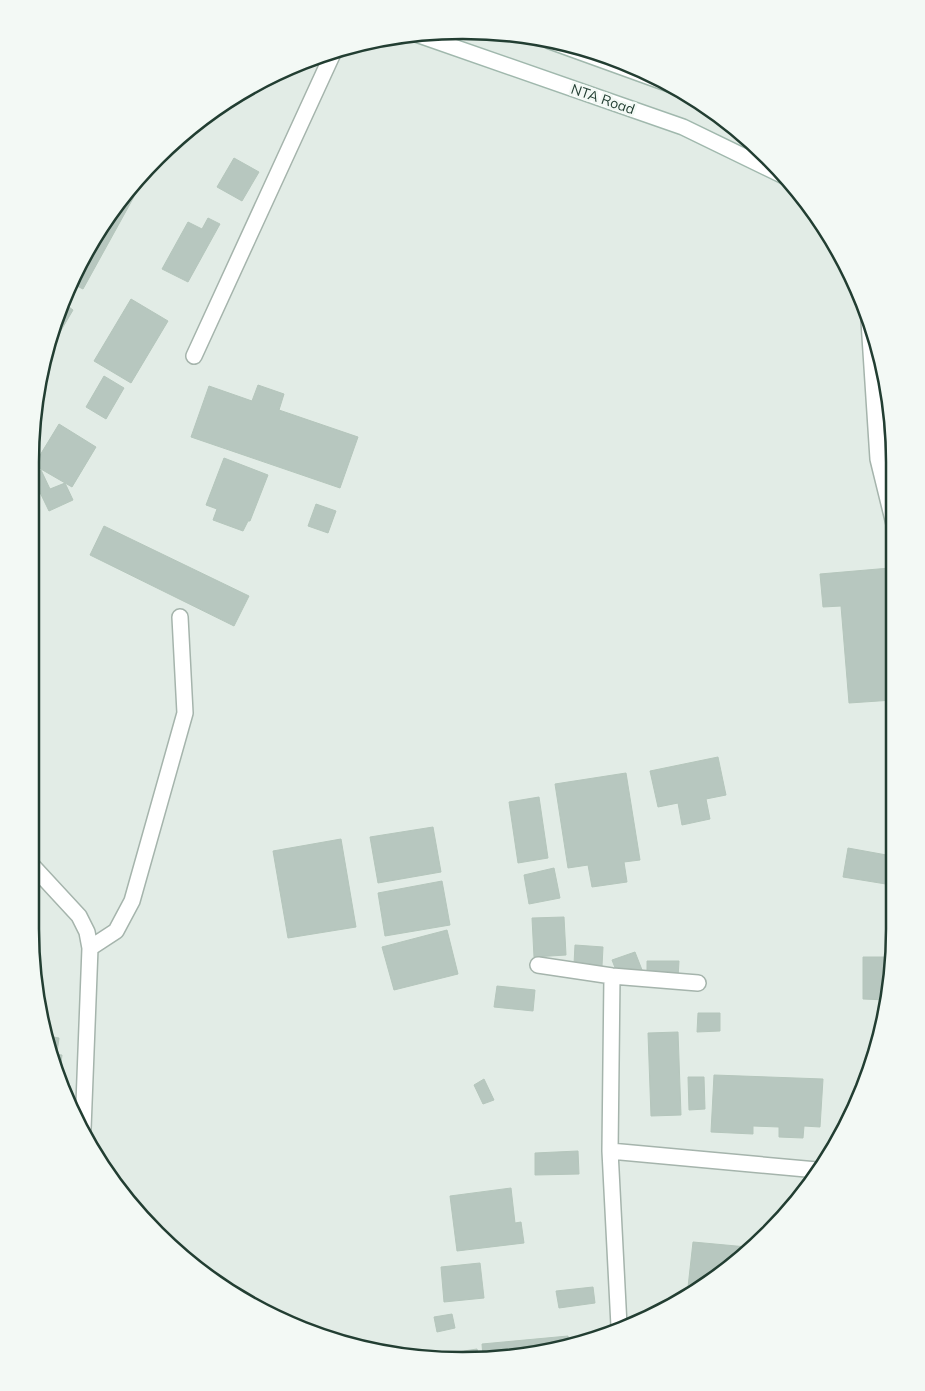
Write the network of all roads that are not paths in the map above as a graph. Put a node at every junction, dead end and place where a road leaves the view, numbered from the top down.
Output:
1 (434, 40) edge
2 (330, 60) edge
3 (766, 167) edge
4 (871, 349) edge
5 (194, 356) dead end
6 (886, 492) edge
7 (180, 617) dead end
8 (39, 873) edge
9 (90, 948) junction
10 (538, 965) dead end
11 (612, 976) junction
12 (698, 983) dead end
13 (84, 1120) edge
14 (610, 1151) junction
15 (811, 1169) edge
16 (619, 1322) edge

1 - 3 street, NTA Road
2 - 5 street
4 - 6 street
7 - 9 street
8 - 9 street
9 - 13 street
10 - 11 street
11 - 12 street
11 - 14 street
14 - 15 street
14 - 16 street

